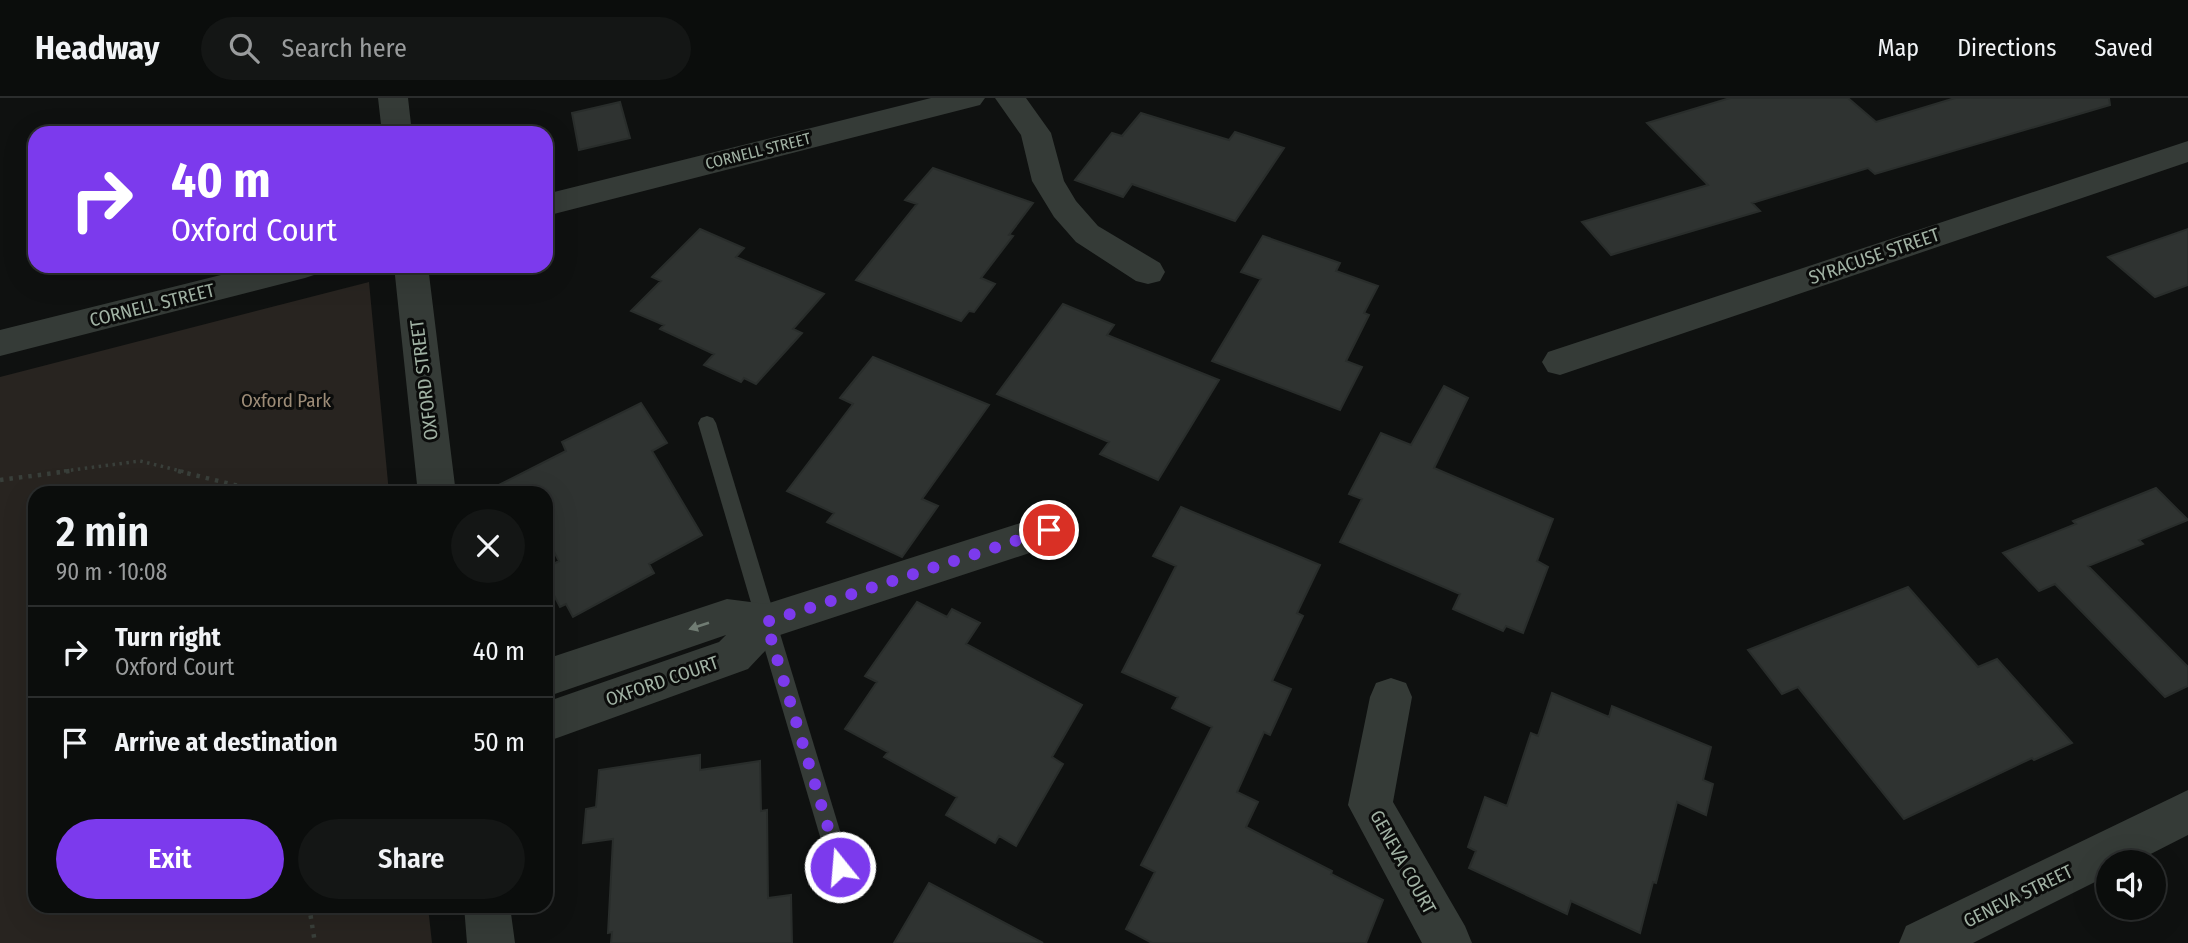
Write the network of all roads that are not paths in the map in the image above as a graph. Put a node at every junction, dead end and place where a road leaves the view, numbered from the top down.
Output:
1 (393, 98) edge
2 (970, 98) edge
3 (1010, 98) edge
4 (396, 126) edge
5 (2188, 151) edge
6 (553, 203) edge
7 (1148, 272) dead end
8 (276, 273) edge
9 (412, 273) edge
10 (0, 343) edge
11 (1560, 362) dead end
12 (707, 423) dead end
13 (436, 486) edge
14 (1049, 530) dead end
15 (766, 622) junction
16 (553, 676) edge
17 (1391, 696) dead end
18 (553, 720) edge
19 (2188, 812) edge
20 (840, 867) dead end
21 (488, 913) edge
22 (491, 943) edge
23 (1448, 943) edge
24 (1923, 943) edge

1 - 4 street
2 - 6 street, CORNELL STREET
3 - 7 street
5 - 11 street, SYRACUSE STREET
8 - 10 street, CORNELL STREET
9 - 13 street, OXFORD STREET
12 - 15 lane
14 - 15 street, OXFORD COURT
15 -> 16 street, OXFORD COURT
15 - 18 street, OXFORD COURT
15 - 20 lane
17 - 23 street, GENEVA COURT
19 - 24 street, GENEVA STREET
21 - 22 street

